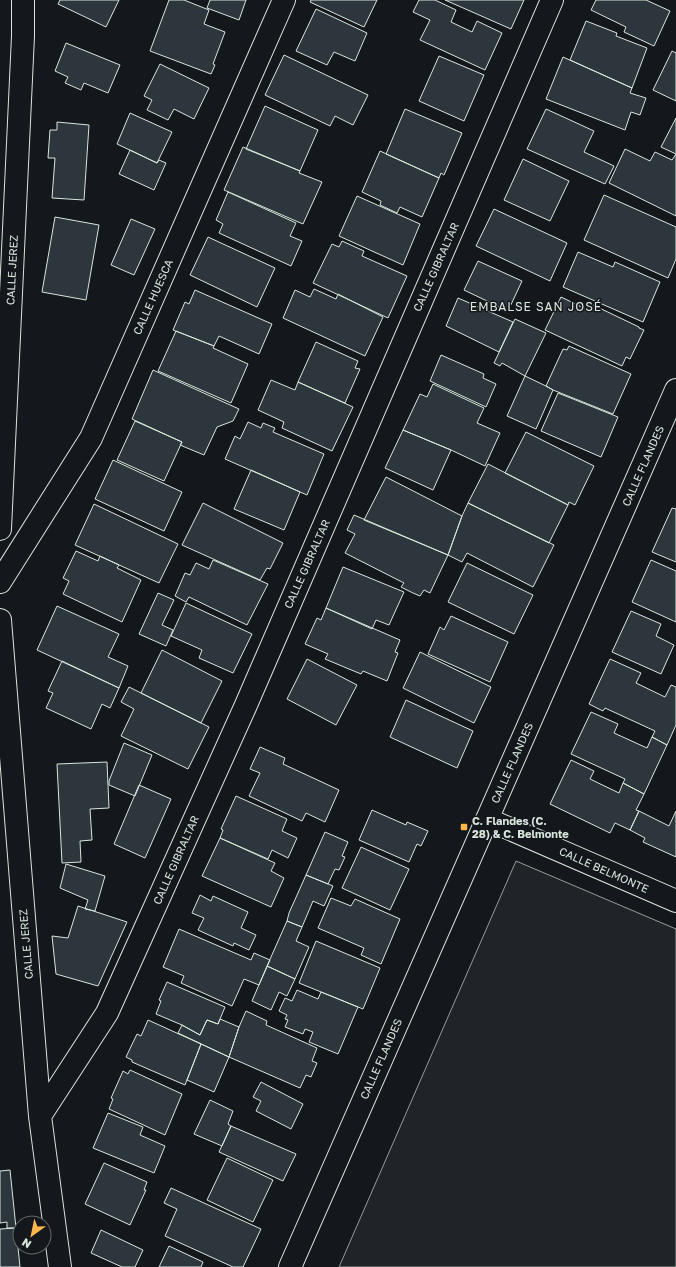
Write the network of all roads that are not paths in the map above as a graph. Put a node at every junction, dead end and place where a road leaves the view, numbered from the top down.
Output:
1 (23, 0) edge
2 (284, 0) edge
3 (552, 0) edge
4 (676, 390) edge
5 (0, 528) edge
6 (0, 582) edge
7 (0, 620) edge
8 (487, 819) junction
9 (676, 901) edge
10 (40, 1116) junction
11 (60, 1267) edge
12 (290, 1267) edge

1 - 5 street, CALLE JEREZ
2 - 6 street, CALLE HUESCA
3 - 10 street, CALLE GIBRALTAR
4 - 8 street, CALLE FLANDES
7 - 10 street, CALLE JEREZ
8 - 9 street, CALLE BELMONTE
8 - 12 street, CALLE FLANDES
10 - 11 street, CALLE JEREZ

